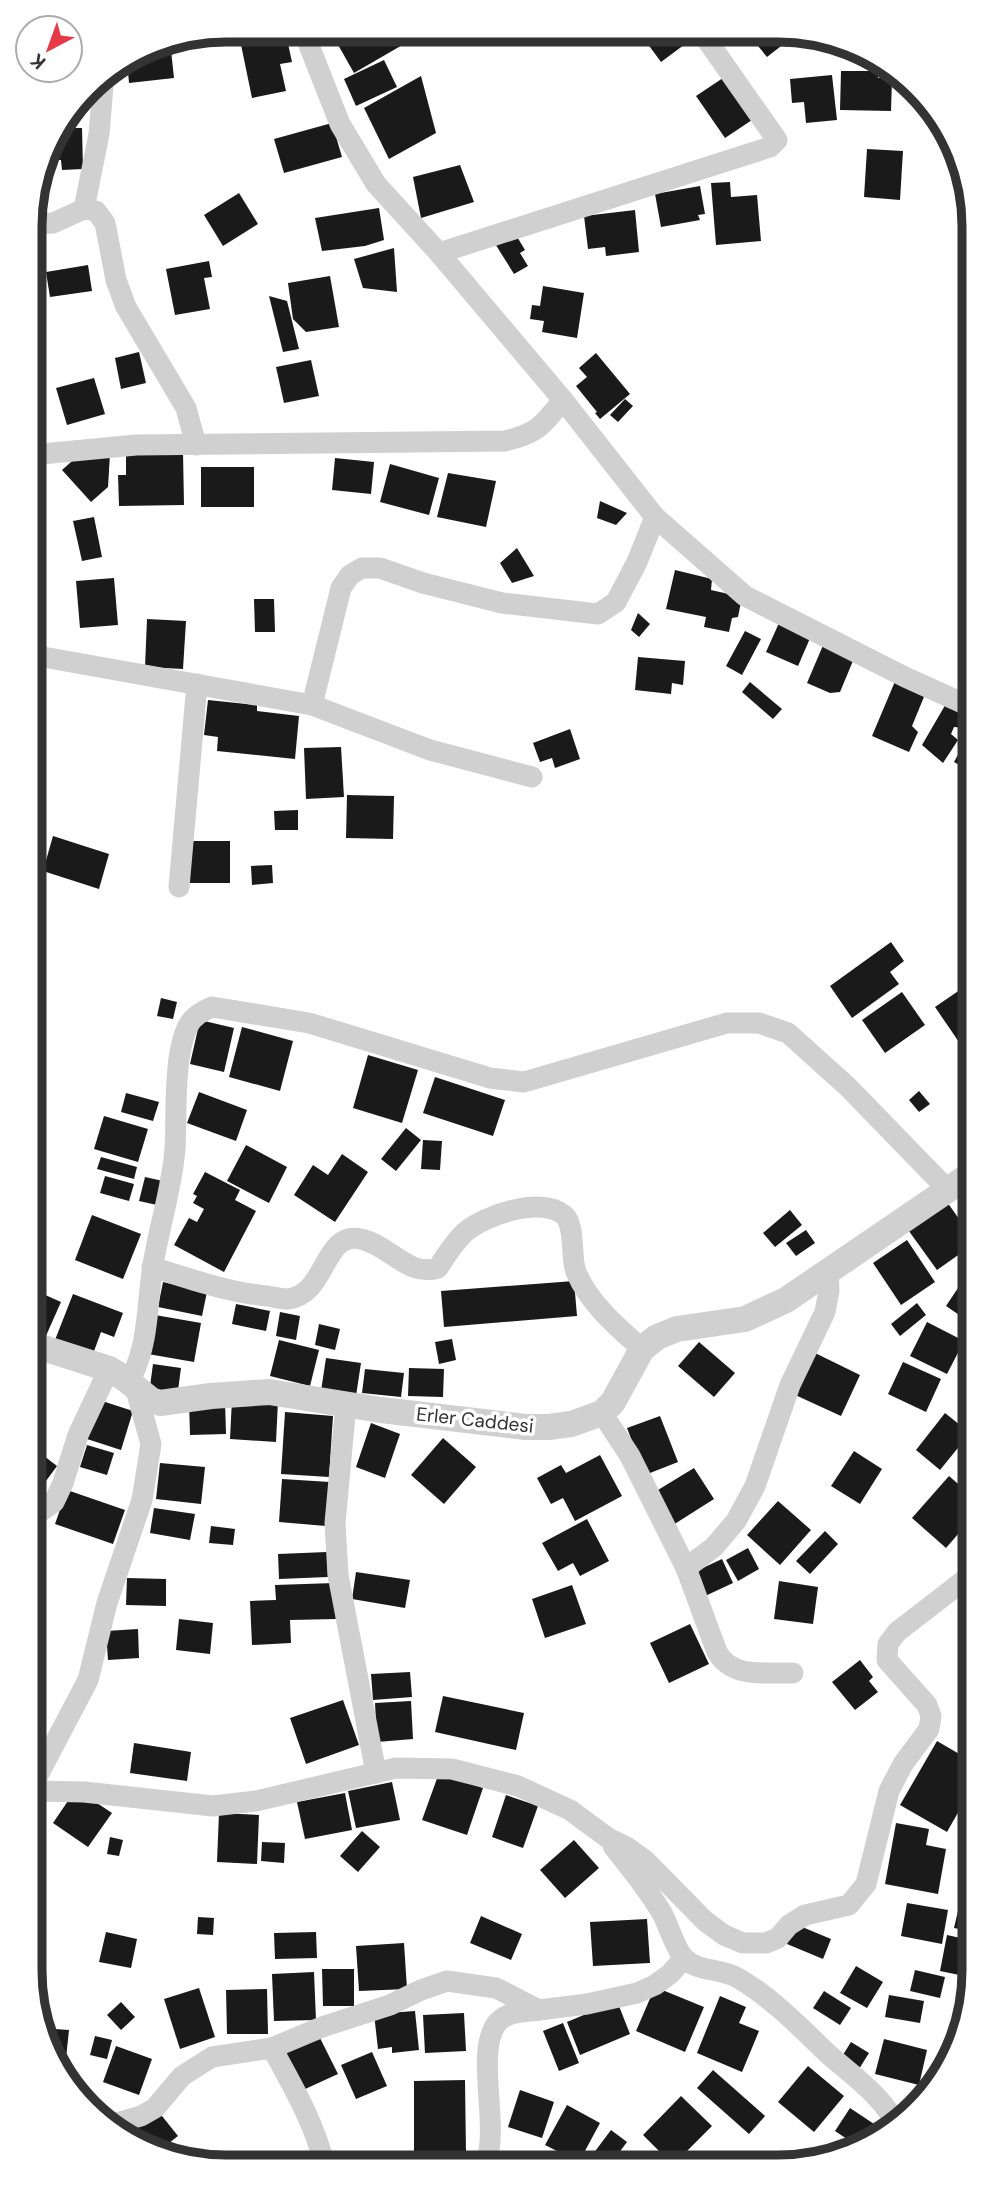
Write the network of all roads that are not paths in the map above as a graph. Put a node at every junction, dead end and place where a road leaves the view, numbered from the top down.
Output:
1 (308, 42) edge
2 (713, 42) edge
3 (103, 90) edge
4 (84, 209) junction
5 (42, 223) edge
6 (439, 253) junction
7 (563, 400) junction
8 (196, 445) junction
9 (42, 454) edge
10 (655, 517) junction
11 (42, 657) edge
12 (197, 684) junction
13 (962, 703) edge
14 (312, 705) junction
15 (532, 777) dead end
16 (178, 887) dead end
17 (962, 1184) edge
18 (152, 1267) junction
19 (828, 1271) junction
20 (42, 1348) edge
21 (642, 1349) junction
22 (109, 1369) junction
23 (134, 1387) junction
24 (346, 1405) junction
25 (602, 1413) junction
26 (42, 1510) edge
27 (686, 1568) junction
28 (962, 1582) edge
29 (793, 1674) dead end
30 (42, 1768) edge
31 (376, 1773) junction
32 (42, 1791) edge
33 (608, 1838) junction
34 (684, 1958) junction
35 (539, 2010) junction
36 (272, 2048) junction
37 (892, 2115) edge
38 (121, 2122) edge
39 (322, 2155) edge
40 (487, 2155) edge

1 - 6 street
2 - 6 street
3 - 4 street
4 - 5 street
4 - 8 street
6 - 7 street
7 - 8 street
7 - 10 street
8 - 9 street
10 - 13 street
10 - 14 street
11 - 12 street
12 - 14 street
12 - 16 street
14 - 15 street
17 - 18 street
17 - 19 street
18 - 21 street
18 - 23 street
19 - 21 street
19 - 27 street
20 - 22 street, Erler Caddesi
21 - 25 street
22 - 23 street, Erler Caddesi
22 - 26 street
23 - 24 street, Erler Caddesi
23 - 30 street
24 - 25 street, Erler Caddesi
24 - 31 street
25 - 27 street
27 - 29 street
28 - 33 street
31 - 32 street
31 - 33 street
33 - 34 street
34 - 35 street
34 - 37 street
35 - 36 street
35 - 40 street
36 - 38 street
36 - 39 street

